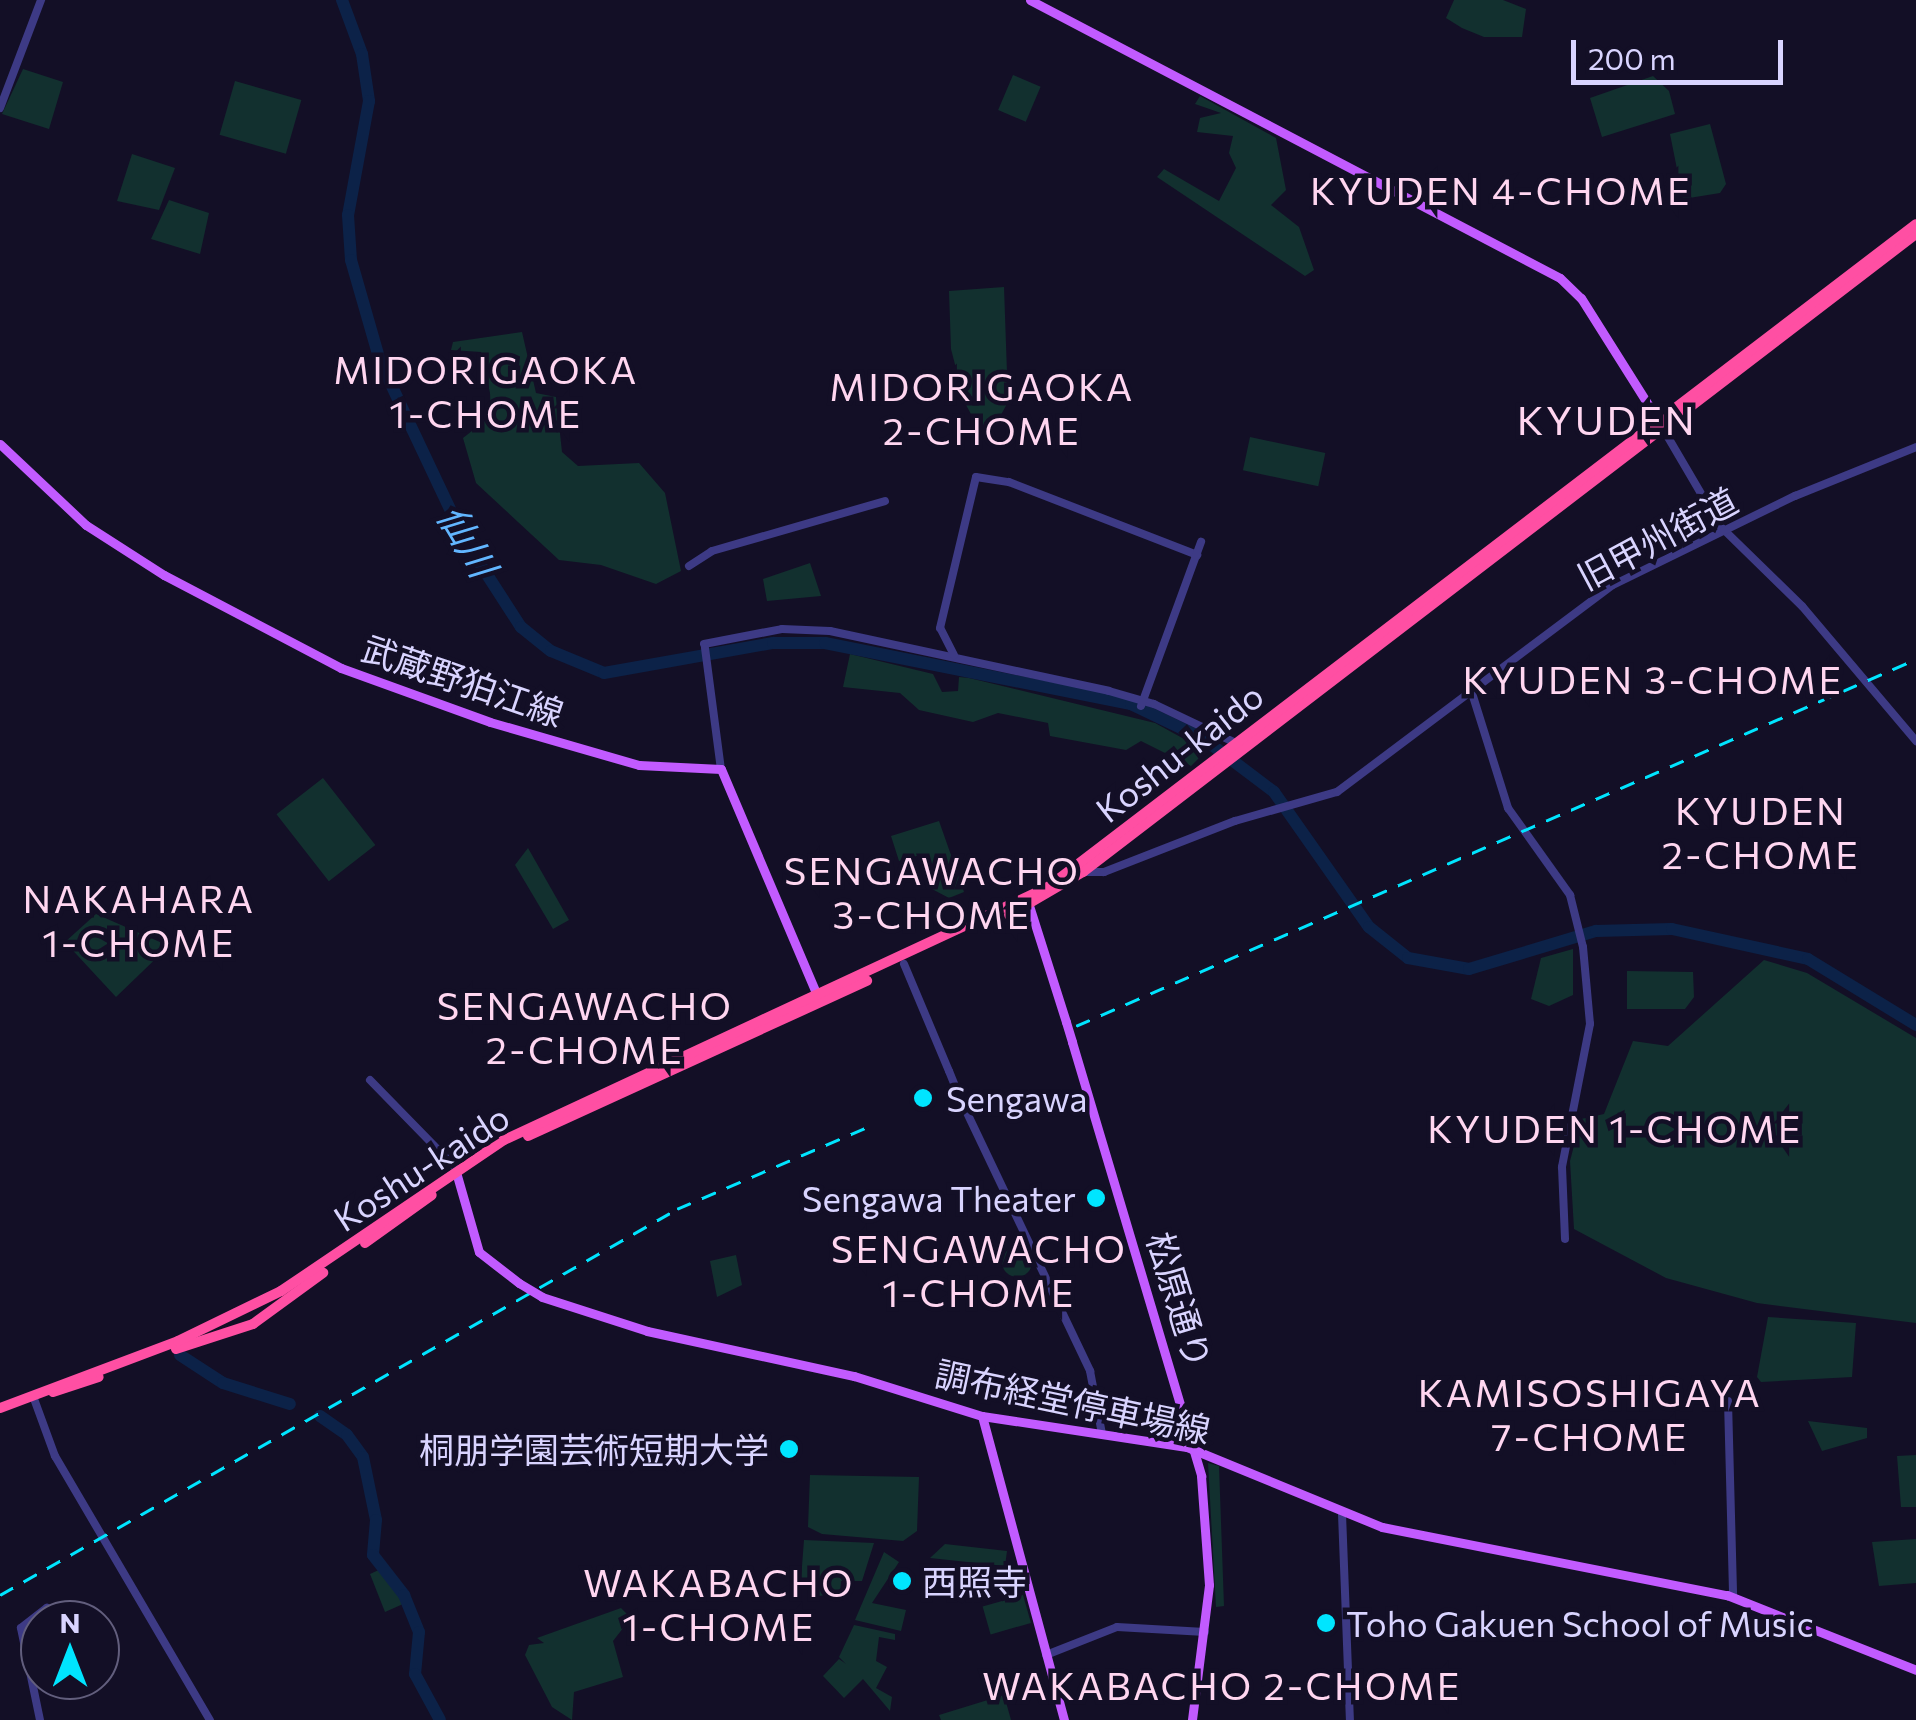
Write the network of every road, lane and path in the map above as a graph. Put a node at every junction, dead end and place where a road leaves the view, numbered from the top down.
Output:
1 (41, 0) edge
2 (1030, 0) edge
3 (0, 108) edge
4 (1916, 224) edge
5 (1916, 234) edge
6 (1660, 423) junction
7 (0, 444) edge
8 (1916, 447) edge
9 (885, 502) dead end
10 (1726, 531) junction
11 (1201, 542) dead end
12 (1196, 555) junction
13 (690, 566) dead end
14 (954, 654) junction
15 (1472, 694) junction
16 (1144, 704) junction
17 (1916, 741) edge
18 (1237, 745) junction
19 (1220, 757) junction
20 (720, 769) junction
21 (1107, 852) junction
22 (1112, 870) junction
23 (1077, 871) junction
24 (1029, 902) junction
25 (904, 964) junction
26 (818, 999) junction
27 (370, 1080) dead end
28 (455, 1174) junction
29 (1565, 1239) dead end
30 (33, 1396) junction
31 (1728, 1401) dead end
32 (0, 1408) edge
33 (982, 1416) junction
34 (1102, 1434) junction
35 (1194, 1450) junction
36 (1342, 1514) junction
37 (1733, 1597) junction
38 (1204, 1632) junction
39 (1046, 1655) junction
40 (1916, 1670) edge
41 (210, 1720) edge
42 (1064, 1720) edge
43 (1192, 1720) edge
44 (1350, 1720) edge

1 - 3 street
2 - 6 main road
4 - 6 highway, Koshu-kaido
5 - 6 highway, Koshu-kaido
6 - 10 street
6 - 18 highway, Koshu-kaido
7 - 20 main road, 武蔵野狛江線
8 - 10 street, 旧甲州街道
9 - 13 street
10 - 15 street, 旧甲州街道
10 - 17 street
11 - 12 street
12 - 14 street
12 - 16 street
14 - 16 street
14 - 20 street
15 - 22 street, 旧甲州街道
15 - 29 street
16 - 18 street
18 - 19 highway, Koshu-kaido
19 - 21 highway, Koshu-kaido
19 - 23 highway, Koshu-kaido
20 - 26 main road
21 - 22 street
21 - 23 highway, Koshu-kaido
22 - 23 street
23 - 24 highway, Koshu-kaido
24 - 25 highway, Koshu-kaido
24 - 26 highway, Koshu-kaido
24 - 35 main road, 松原通り, bridge
25 - 26 highway, Koshu-kaido
25 - 34 street, bridge
26 - 28 highway, Koshu-kaido
27 - 28 street
28 - 30 highway, Koshu-kaido
28 - 30 highway, Koshu-kaido
28 - 33 main road, 調布経堂停車場線, bridge
30 - 32 highway, Koshu-kaido
30 - 41 street
31 - 37 street
33 - 34 main road, 調布経堂停車場線
33 - 39 main road
34 - 35 main road, 調布経堂停車場線
35 - 36 main road, 調布経堂停車場線
35 - 38 main road, 松原通り
36 - 37 main road, 調布経堂停車場線
36 - 44 street
37 - 40 main road, 調布経堂停車場線
38 - 39 street
38 - 43 main road, 松原通り
39 - 42 main road

